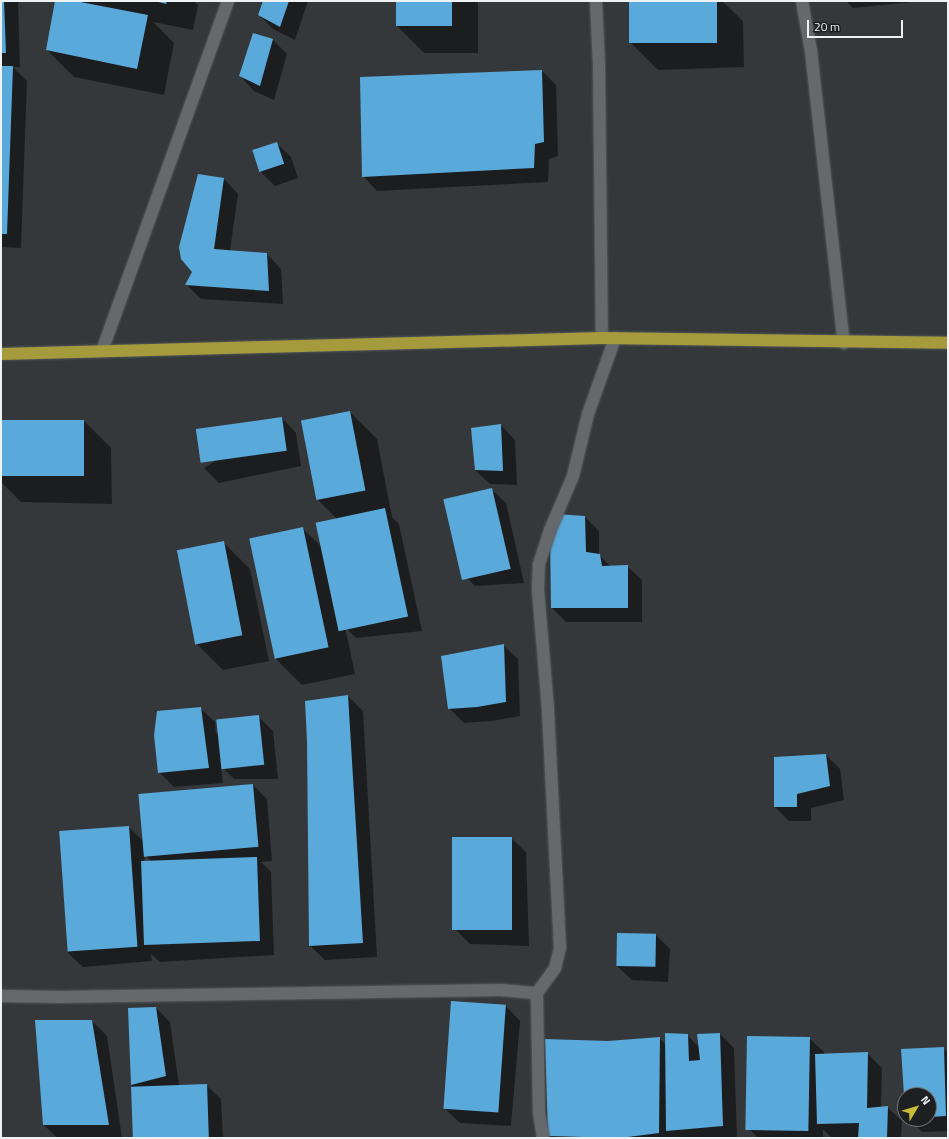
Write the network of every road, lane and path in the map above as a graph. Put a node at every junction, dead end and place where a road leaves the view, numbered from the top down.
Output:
1 (228, 1) edge
2 (596, 1) edge
3 (802, 1) edge
4 (602, 338) junction
5 (615, 338) junction
6 (844, 342) junction
7 (948, 343) edge
8 (102, 351) junction
9 (1, 354) edge
10 (537, 993) junction
11 (1, 996) edge
12 (543, 1138) edge

1 - 8 street
2 - 4 street
3 - 6 street
4 - 5 main road
4 - 8 main road
5 - 6 main road
5 - 10 street
6 - 7 main road
8 - 9 main road
10 - 11 street
10 - 12 street

